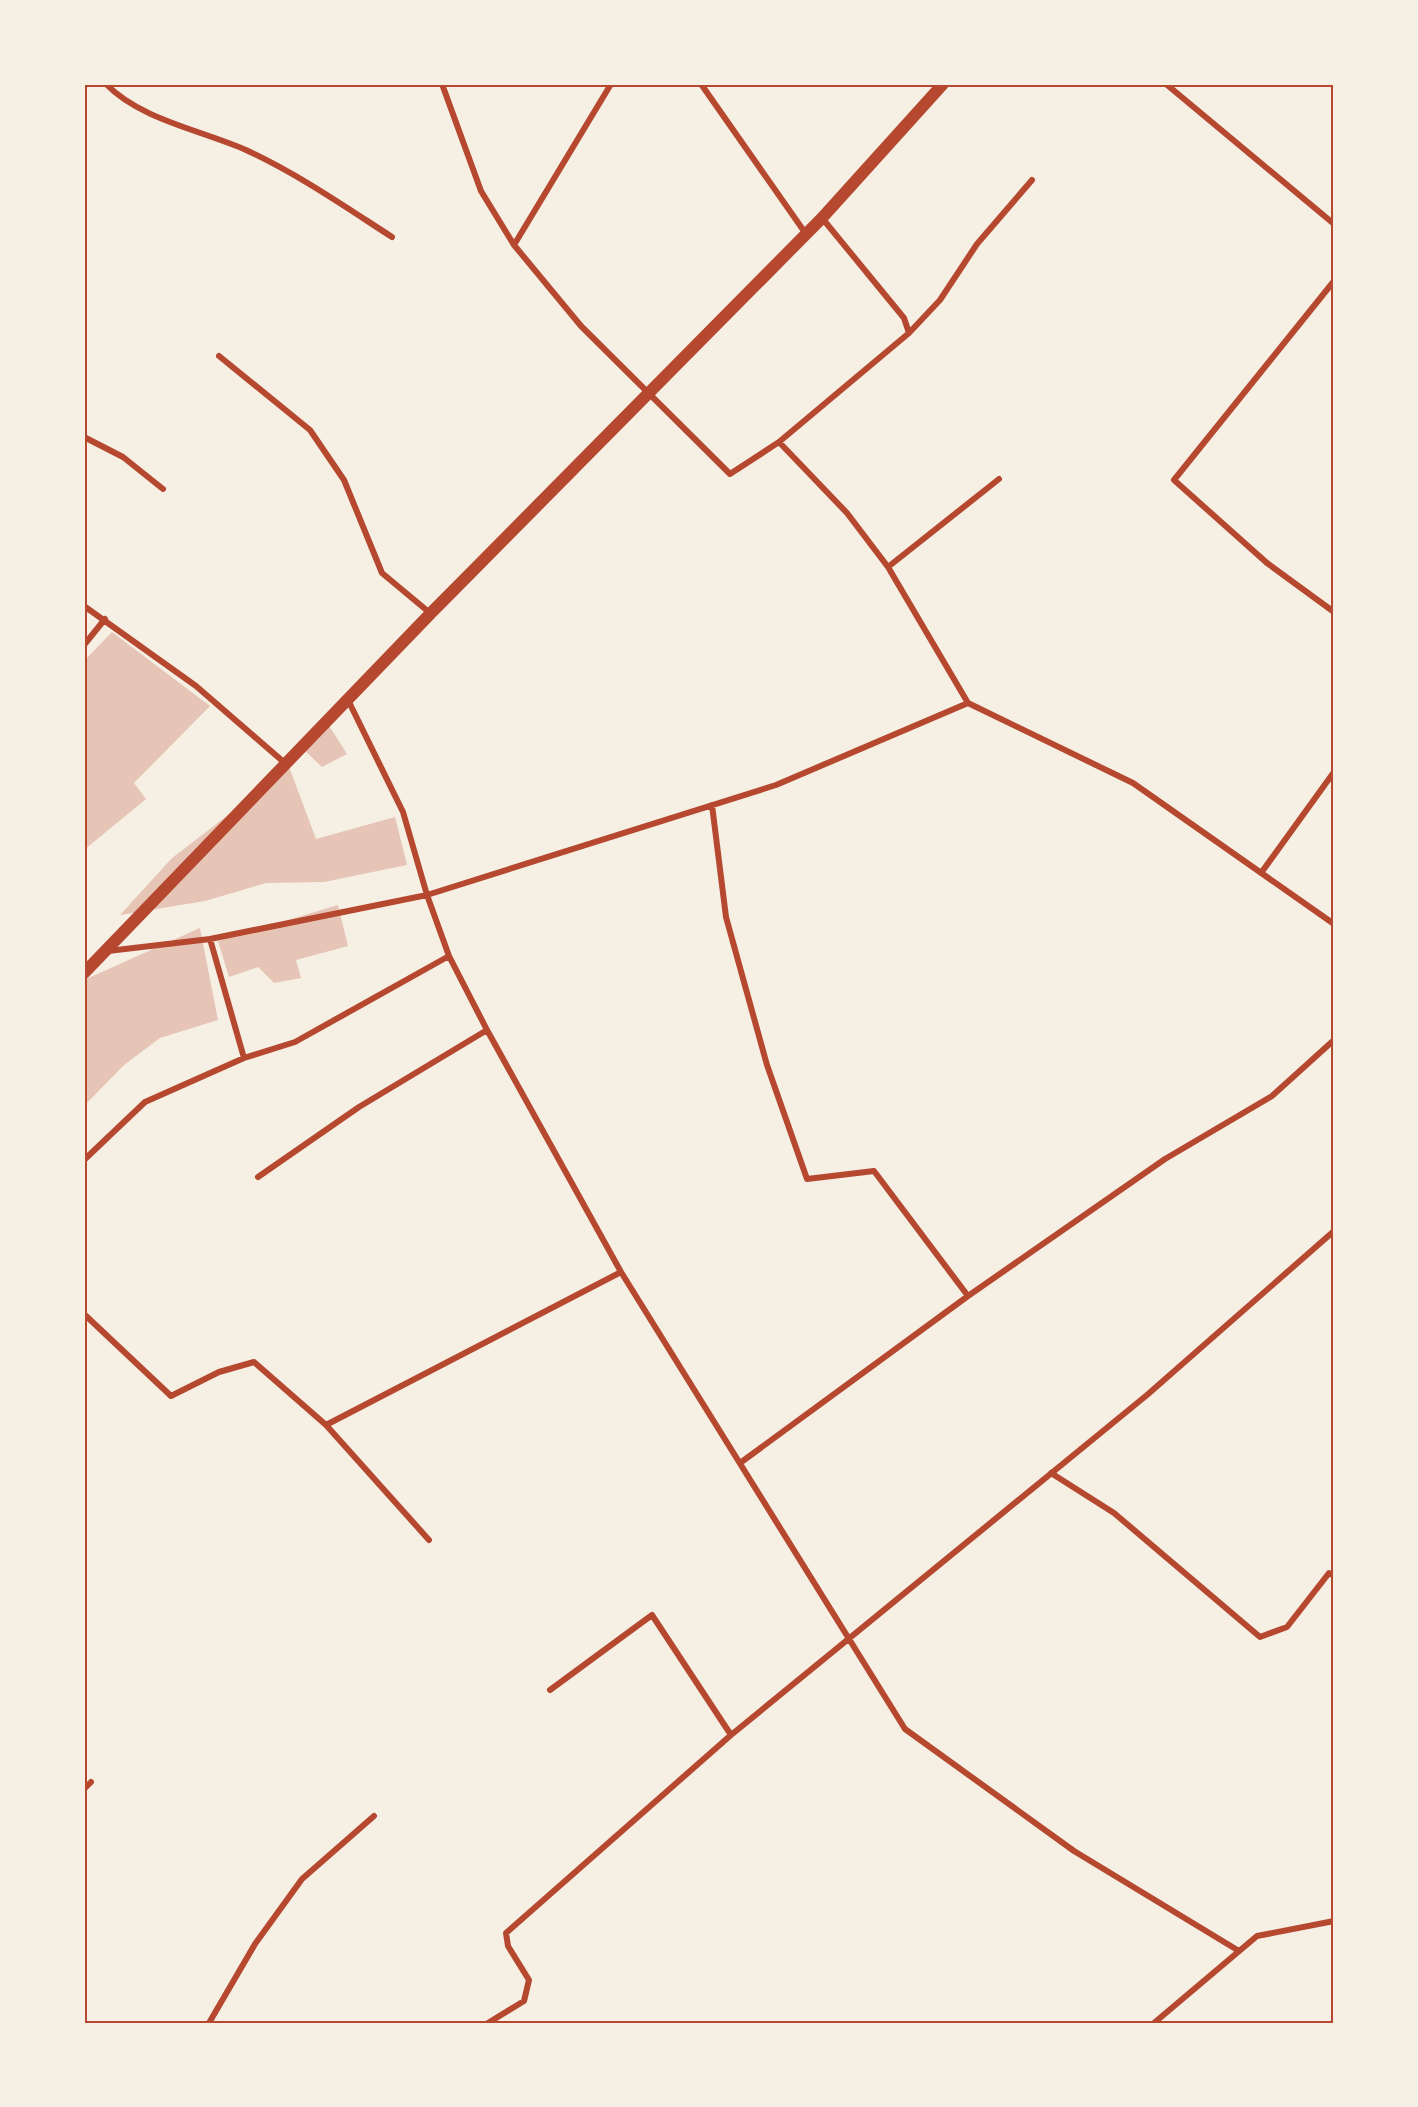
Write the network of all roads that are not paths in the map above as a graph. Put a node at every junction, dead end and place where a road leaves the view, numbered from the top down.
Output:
1 (106, 84) edge
2 (442, 84) edge
3 (610, 84) edge
4 (701, 84) edge
5 (943, 84) edge
6 (1166, 84) edge
7 (1032, 180) dead end
8 (822, 218) junction
9 (1334, 224) edge
10 (806, 234) junction
11 (392, 237) dead end
12 (514, 245) junction
13 (1334, 281) edge
14 (909, 333) junction
15 (219, 356) dead end
16 (648, 394) junction
17 (84, 437) edge
18 (779, 442) junction
19 (999, 479) dead end
20 (163, 489) dead end
21 (888, 567) junction
22 (84, 606) edge
23 (1334, 612) edge
24 (431, 613) junction
25 (105, 619) junction
26 (84, 645) edge
27 (348, 700) junction
28 (968, 703) junction
29 (285, 764) junction
30 (1334, 772) edge
31 (712, 805) junction
32 (1261, 873) junction
33 (427, 895) junction
34 (1334, 924) edge
35 (210, 939) junction
36 (105, 951) junction
37 (449, 956) junction
38 (84, 973) edge
39 (487, 1030) junction
40 (1334, 1040) edge
41 (244, 1058) junction
42 (84, 1160) edge
43 (258, 1177) dead end
44 (1334, 1231) edge
45 (621, 1272) junction
46 (968, 1296) junction
47 (84, 1314) edge
48 (326, 1425) junction
49 (740, 1463) junction
50 (1051, 1473) junction
51 (429, 1540) dead end
52 (1334, 1576) edge
53 (849, 1638) junction
54 (550, 1690) dead end
55 (731, 1735) junction
56 (91, 1782) dead end
57 (84, 1789) edge
58 (374, 1816) dead end
59 (1334, 1921) edge
60 (1239, 1951) junction
61 (209, 2023) edge
62 (488, 2023) edge
63 (1154, 2023) edge

1 - 11 street
2 - 12 street
3 - 12 street
4 - 10 street
5 - 8 main road
6 - 9 street
7 - 14 street
8 - 10 main road
8 - 14 street
10 - 16 main road
12 - 16 street
13 - 23 street
14 - 18 street
15 - 24 street
16 - 18 street
16 - 24 main road
17 - 20 street
18 - 21 street
19 - 21 street
21 - 28 street
22 - 25 street
24 - 27 main road
25 - 26 street
25 - 29 street
27 - 29 main road
27 - 33 street
28 - 31 street
28 - 32 street
29 - 36 main road
30 - 32 street
31 - 33 street
31 - 46 street
32 - 34 street
33 - 35 street
33 - 37 street
35 - 36 street
35 - 41 street
36 - 38 main road
37 - 39 street
37 - 41 street
39 - 43 street
39 - 45 street
40 - 46 street
41 - 42 street
44 - 50 street
45 - 48 street
45 - 49 street
46 - 49 street
47 - 48 street
48 - 51 street
49 - 53 street
50 - 52 street
50 - 53 street
53 - 55 street
53 - 60 street
54 - 55 street
55 - 62 street
56 - 57 street
58 - 61 street
59 - 60 street
60 - 63 street

